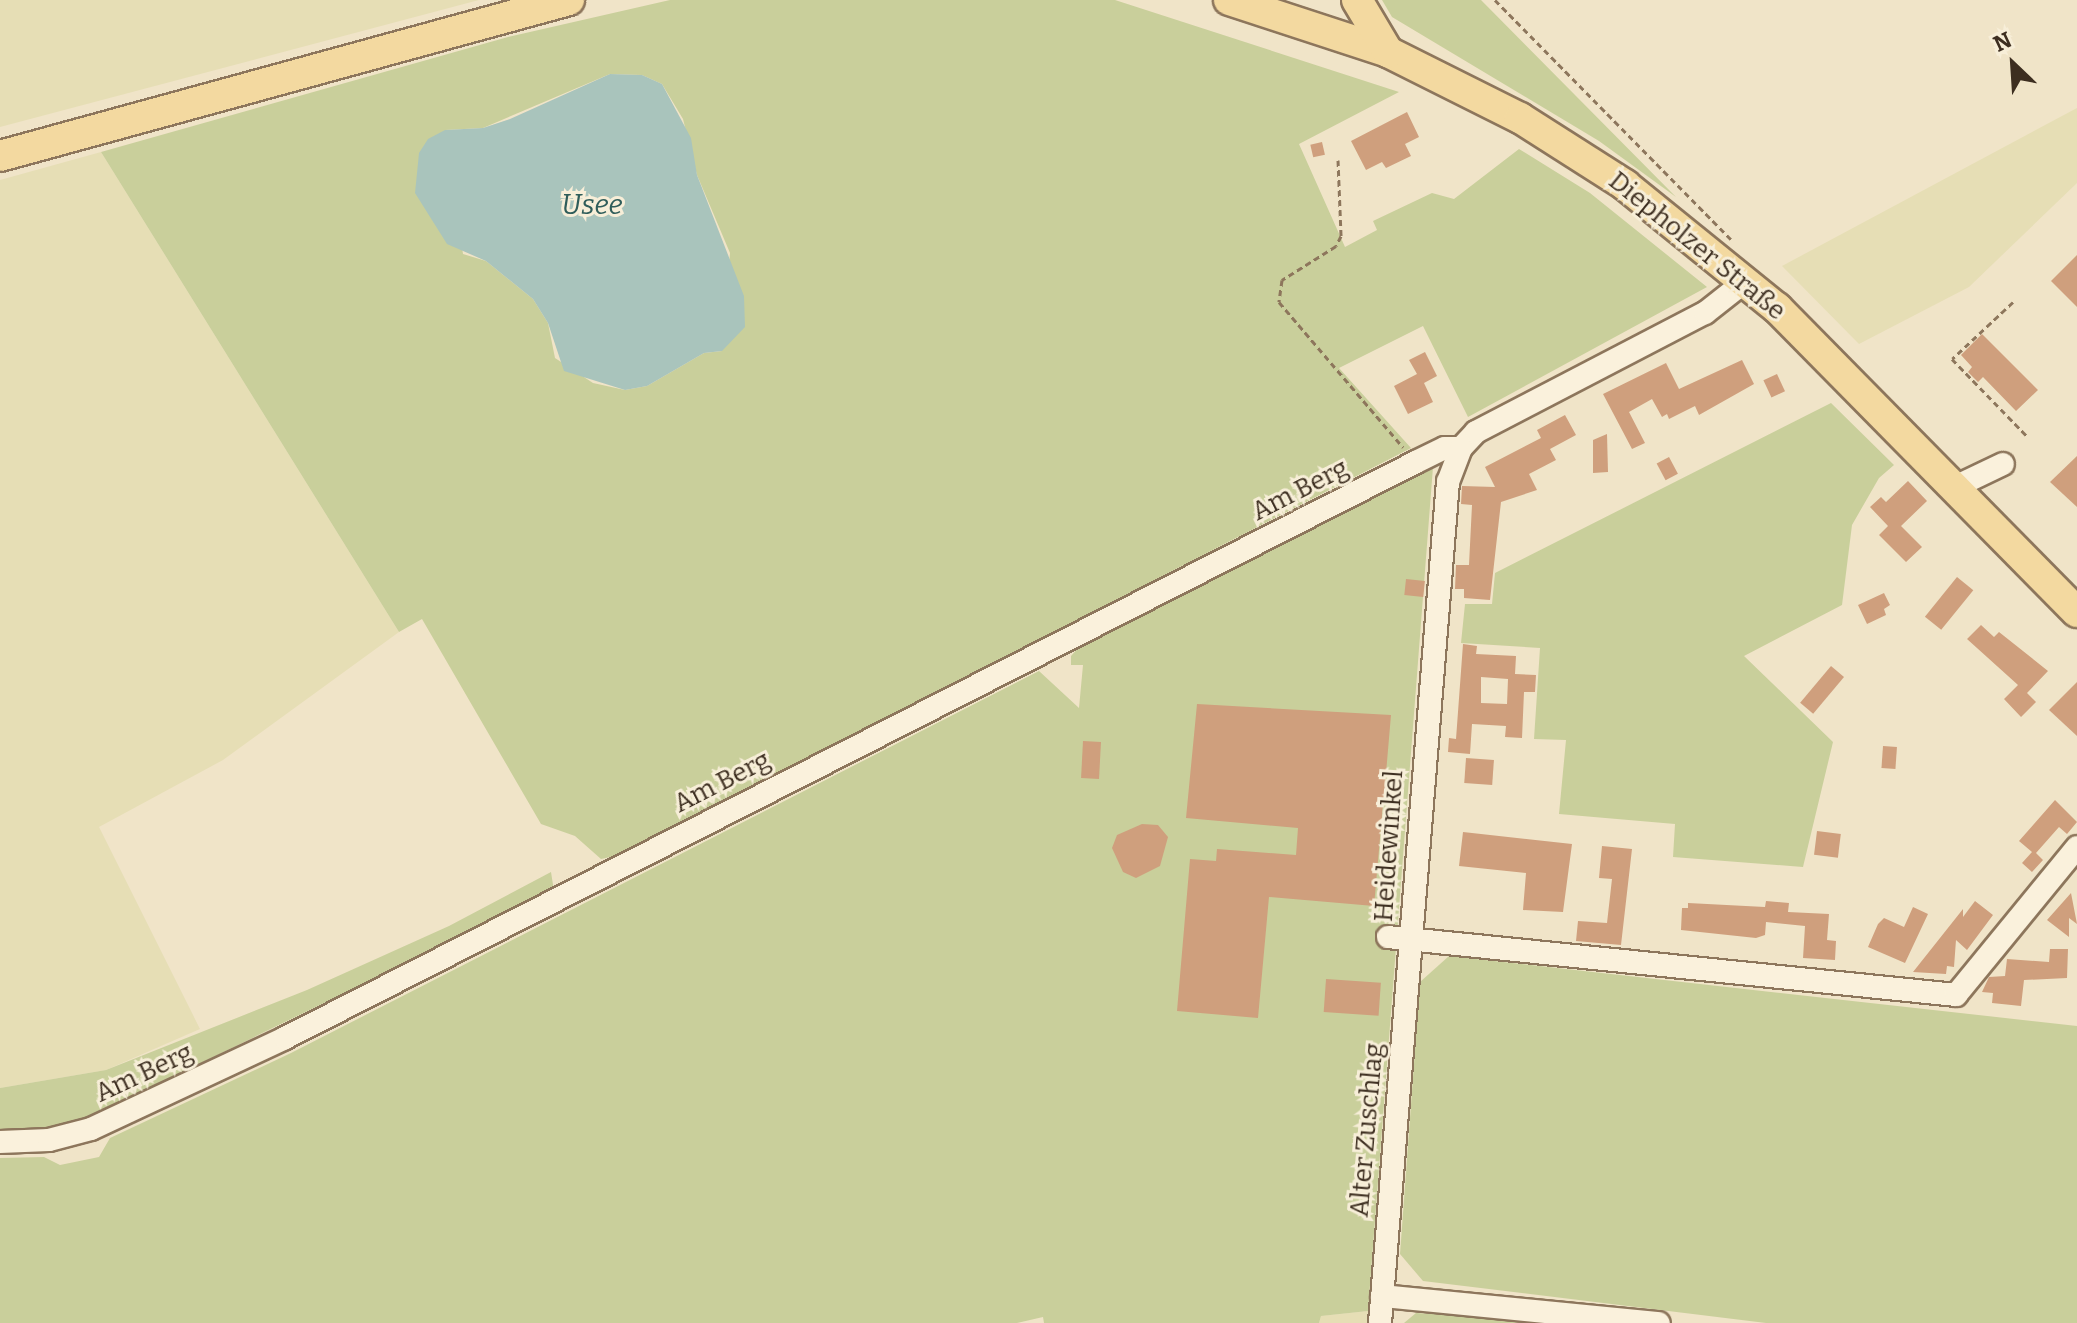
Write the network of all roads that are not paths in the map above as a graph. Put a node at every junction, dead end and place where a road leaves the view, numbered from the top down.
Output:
1 (569, 0) edge
2 (1229, 0) edge
3 (1343, 0) edge
4 (1357, 0) edge
5 (1318, 18) edge
6 (1388, 52) junction
7 (0, 156) edge
8 (1747, 280) junction
9 (1461, 448) junction
10 (2003, 464) dead end
11 (1955, 487) junction
12 (2077, 612) edge
13 (2077, 847) edge
14 (1388, 937) dead end
15 (1411, 942) junction
16 (0, 1142) edge
17 (1382, 1296) junction
18 (1380, 1323) edge
19 (1659, 1323) edge

1 - 7 main road
2 - 5 main road, Diepholzer Straße
3 - 5 main road
4 - 6 main road
5 - 6 main road, Diepholzer Straße
6 - 8 main road, Diepholzer Straße
8 - 9 street
8 - 11 main road, Diepholzer Straße
9 - 15 street, Heidewinkel
9 - 16 street, Am Berg
10 - 11 street
11 - 12 main road, Diepholzer Straße
13 - 15 street, Heidewinkel
14 - 15 street
15 - 17 street, Alter Zuschlag
17 - 18 street, Alter Zuschlag
17 - 19 street

